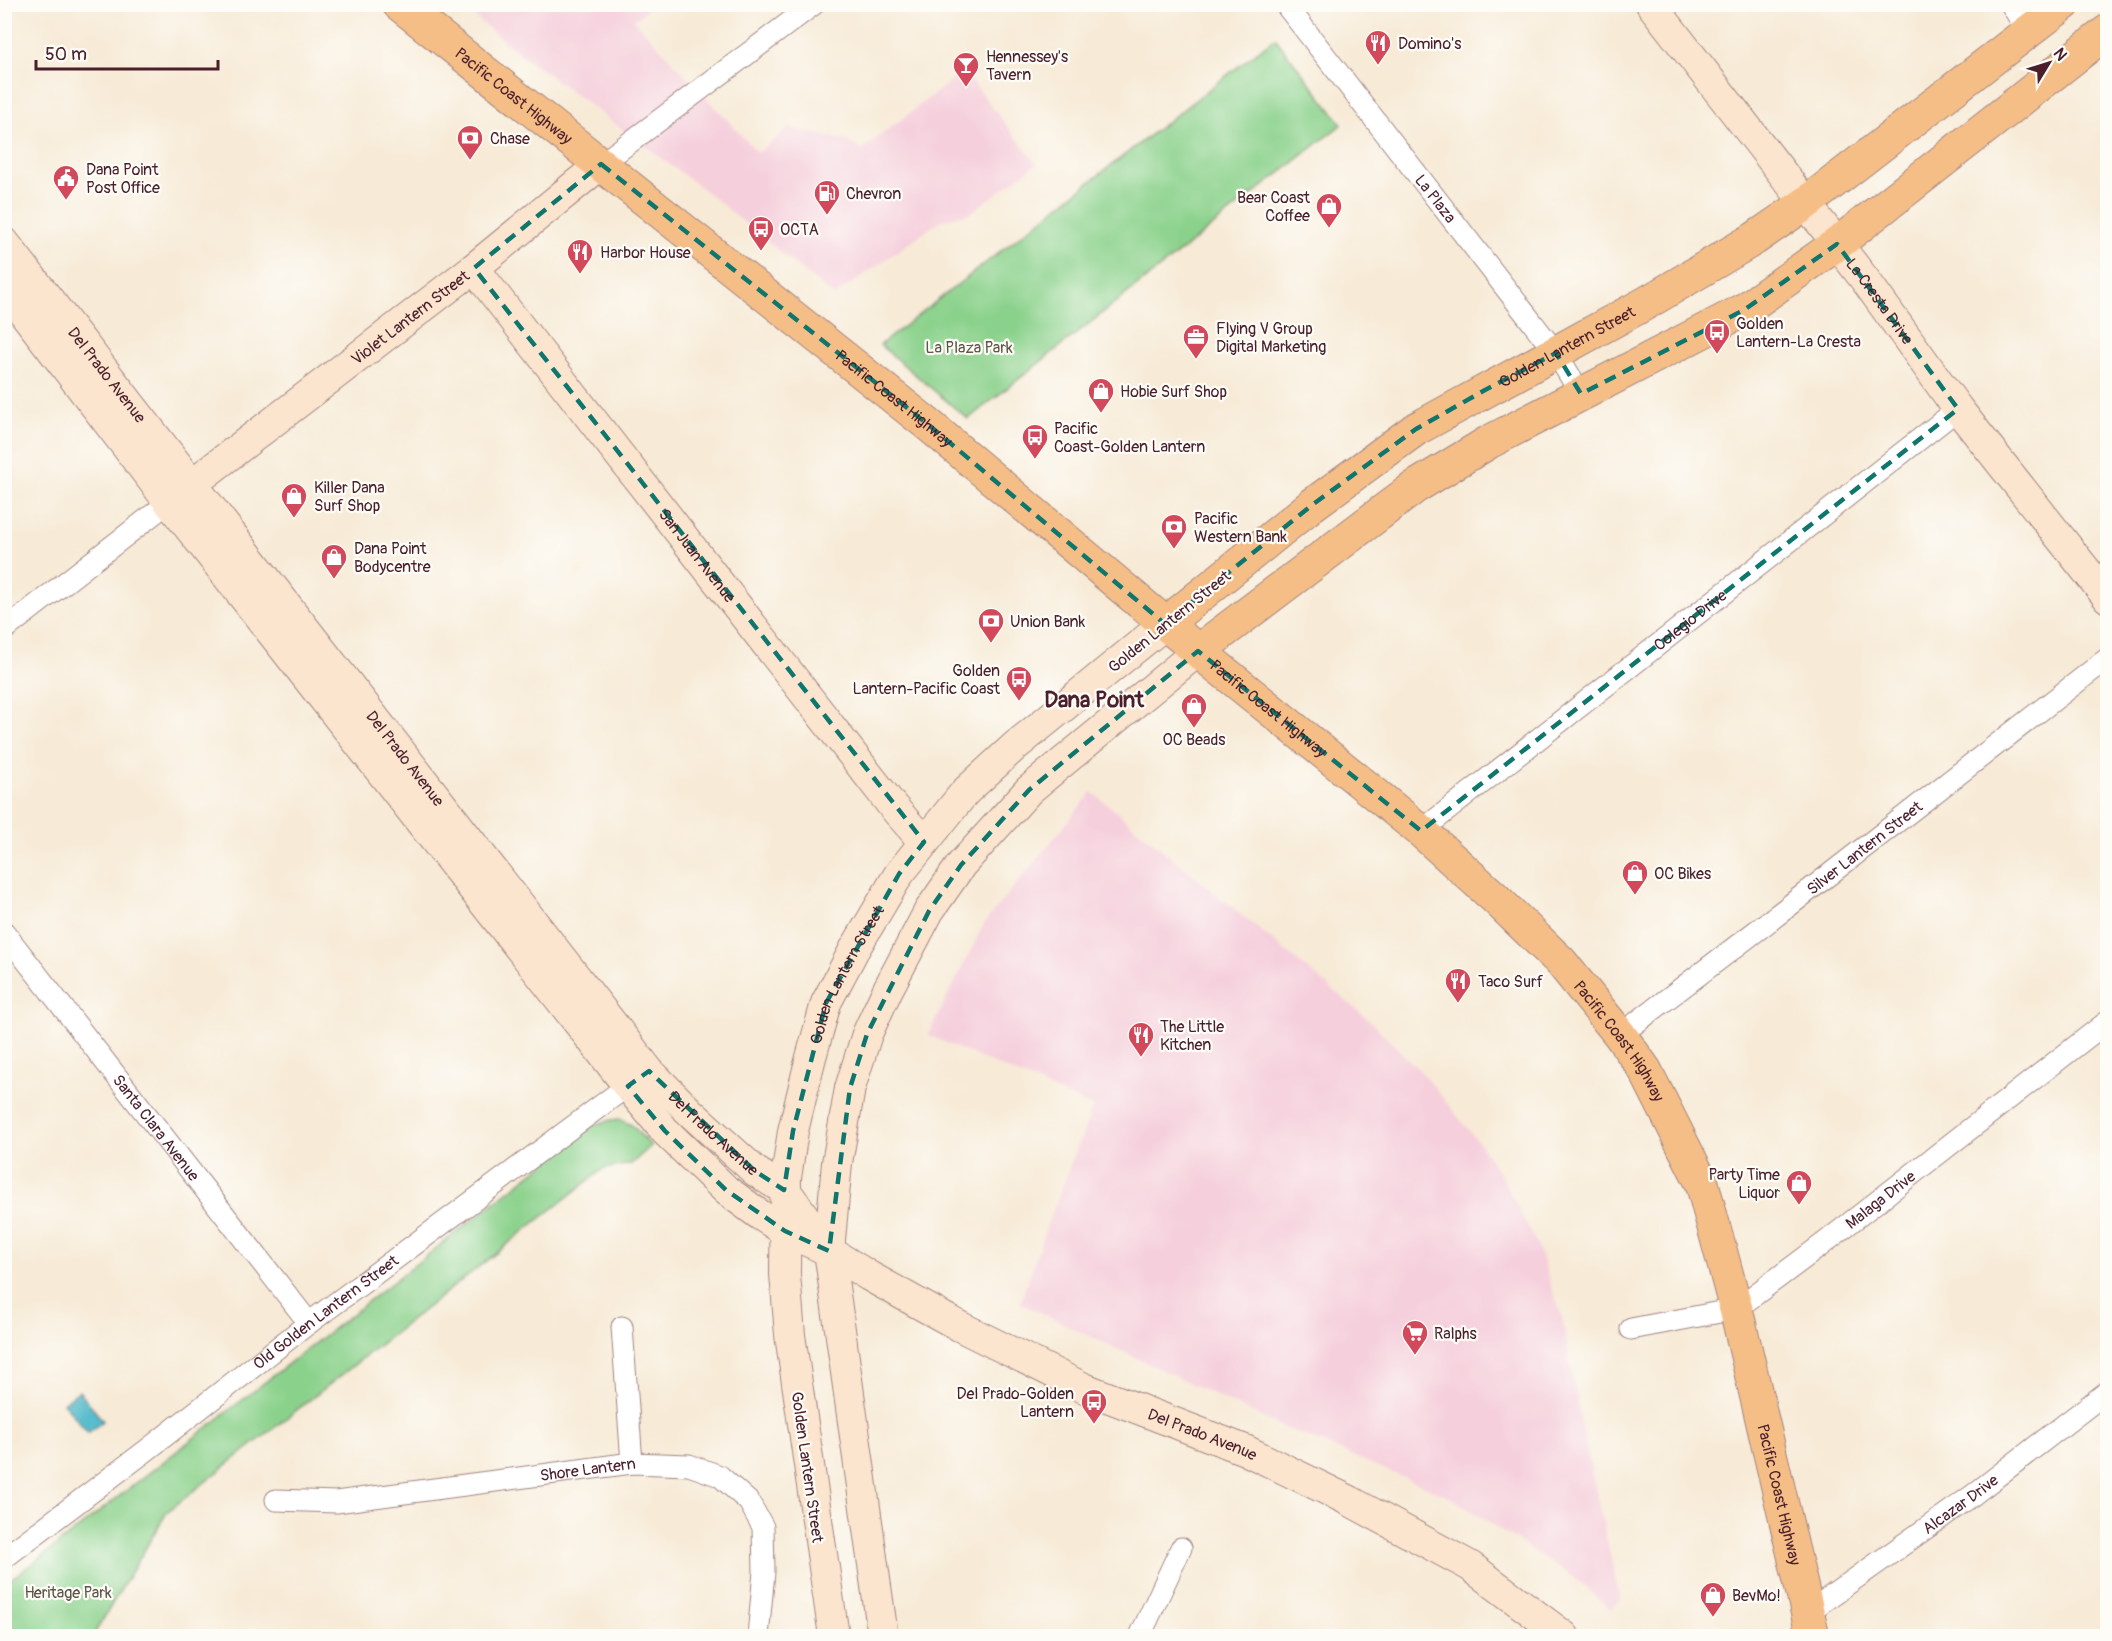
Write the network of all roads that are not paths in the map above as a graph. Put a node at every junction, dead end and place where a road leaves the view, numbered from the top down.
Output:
1 (399, 4) edge
2 (814, 4) edge
3 (1286, 4) edge
4 (1651, 4) edge
5 (2011, 4) edge
6 (2064, 4) edge
7 (2108, 8) edge
8 (2108, 31) edge
9 (2028, 33) junction
10 (2040, 63) junction
11 (1970, 138) junction
12 (600, 164) junction
13 (1805, 204) junction
14 (4, 242) edge
15 (1837, 244) junction
16 (474, 268) junction
17 (4, 287) edge
18 (1556, 353) junction
19 (1581, 394) junction
20 (1958, 409) junction
21 (180, 493) junction
22 (2108, 598) edge
23 (1165, 624) junction
24 (4, 630) edge
25 (1198, 651) junction
26 (2108, 658) edge
27 (1421, 831) junction
28 (924, 842) junction
29 (4, 932) edge
30 (2108, 1021) edge
31 (1620, 1035) junction
32 (639, 1078) junction
33 (786, 1191) junction
34 (785, 1231) junction
35 (829, 1251) junction
36 (1736, 1309) junction
37 (309, 1323) junction
38 (622, 1327) dead end
39 (1631, 1329) dead end
40 (2108, 1391) edge
41 (632, 1463) junction
42 (276, 1500) dead end
43 (1181, 1548) dead end
44 (4, 1558) edge
45 (1810, 1625) edge
46 (758, 1636) edge
47 (834, 1636) edge
48 (883, 1636) edge
49 (1140, 1636) edge
50 (1564, 1636) edge

1 - 12 main road, Pacific Coast Highway
2 - 12 street, Violet Lantern Street
3 - 18 street, La Plaza
4 - 13 main road, La Cresta Drive
5 - 9 street
6 - 9 main road, Golden Lantern Street
7 - 10 main road
8 - 11 main road
9 - 10 main road
9 - 13 main road, Golden Lantern Street
10 - 11 main road
11 - 15 main road
12 - 16 main road, Violet Lantern Street
12 - 23 main road, Pacific Coast Highway
13 - 15 main road, La Cresta Drive
13 - 18 main road, Golden Lantern Street
14 - 21 main road, Del Prado Avenue
15 - 19 main road
15 - 20 main road, La Cresta Drive
16 - 21 main road, Violet Lantern Street
16 - 28 main road, San Juan Avenue
17 - 21 main road, Del Prado Avenue
18 - 19 street, La Plaza
18 - 23 main road, Golden Lantern Street
19 - 25 main road
20 - 22 main road, La Cresta Drive
20 - 27 street, Colegio Drive
21 - 24 street, Violet Lantern Street
21 - 32 main road, Del Prado Avenue
23 - 25 main road, Pacific Coast Highway
23 - 28 main road, Golden Lantern Street
25 - 27 main road, Pacific Coast Highway
25 - 35 main road
26 - 31 street, Silver Lantern Street
27 - 31 main road, Pacific Coast Highway
28 - 33 main road, Golden Lantern Street
29 - 37 street, Santa Clara Avenue
30 - 36 street, Malaga Drive
31 - 36 main road, Pacific Coast Highway
32 - 33 main road, Del Prado Avenue
32 - 34 main road, Del Prado Avenue
32 - 37 street, Old Golden Lantern Street
33 - 34 main road, Golden Lantern Street
33 - 35 main road, Del Prado Avenue
34 - 35 main road, Del Prado Avenue
34 - 47 main road, Golden Lantern Street
35 - 48 main road
35 - 50 main road, Del Prado Avenue
36 - 39 street, Malaga Drive
36 - 45 main road, Pacific Coast Highway
37 - 44 street, Old Golden Lantern Street
38 - 41 street
40 - 45 street, Alcazar Drive
41 - 42 street, Shore Lantern
41 - 46 street, Shore Lantern
43 - 49 street

